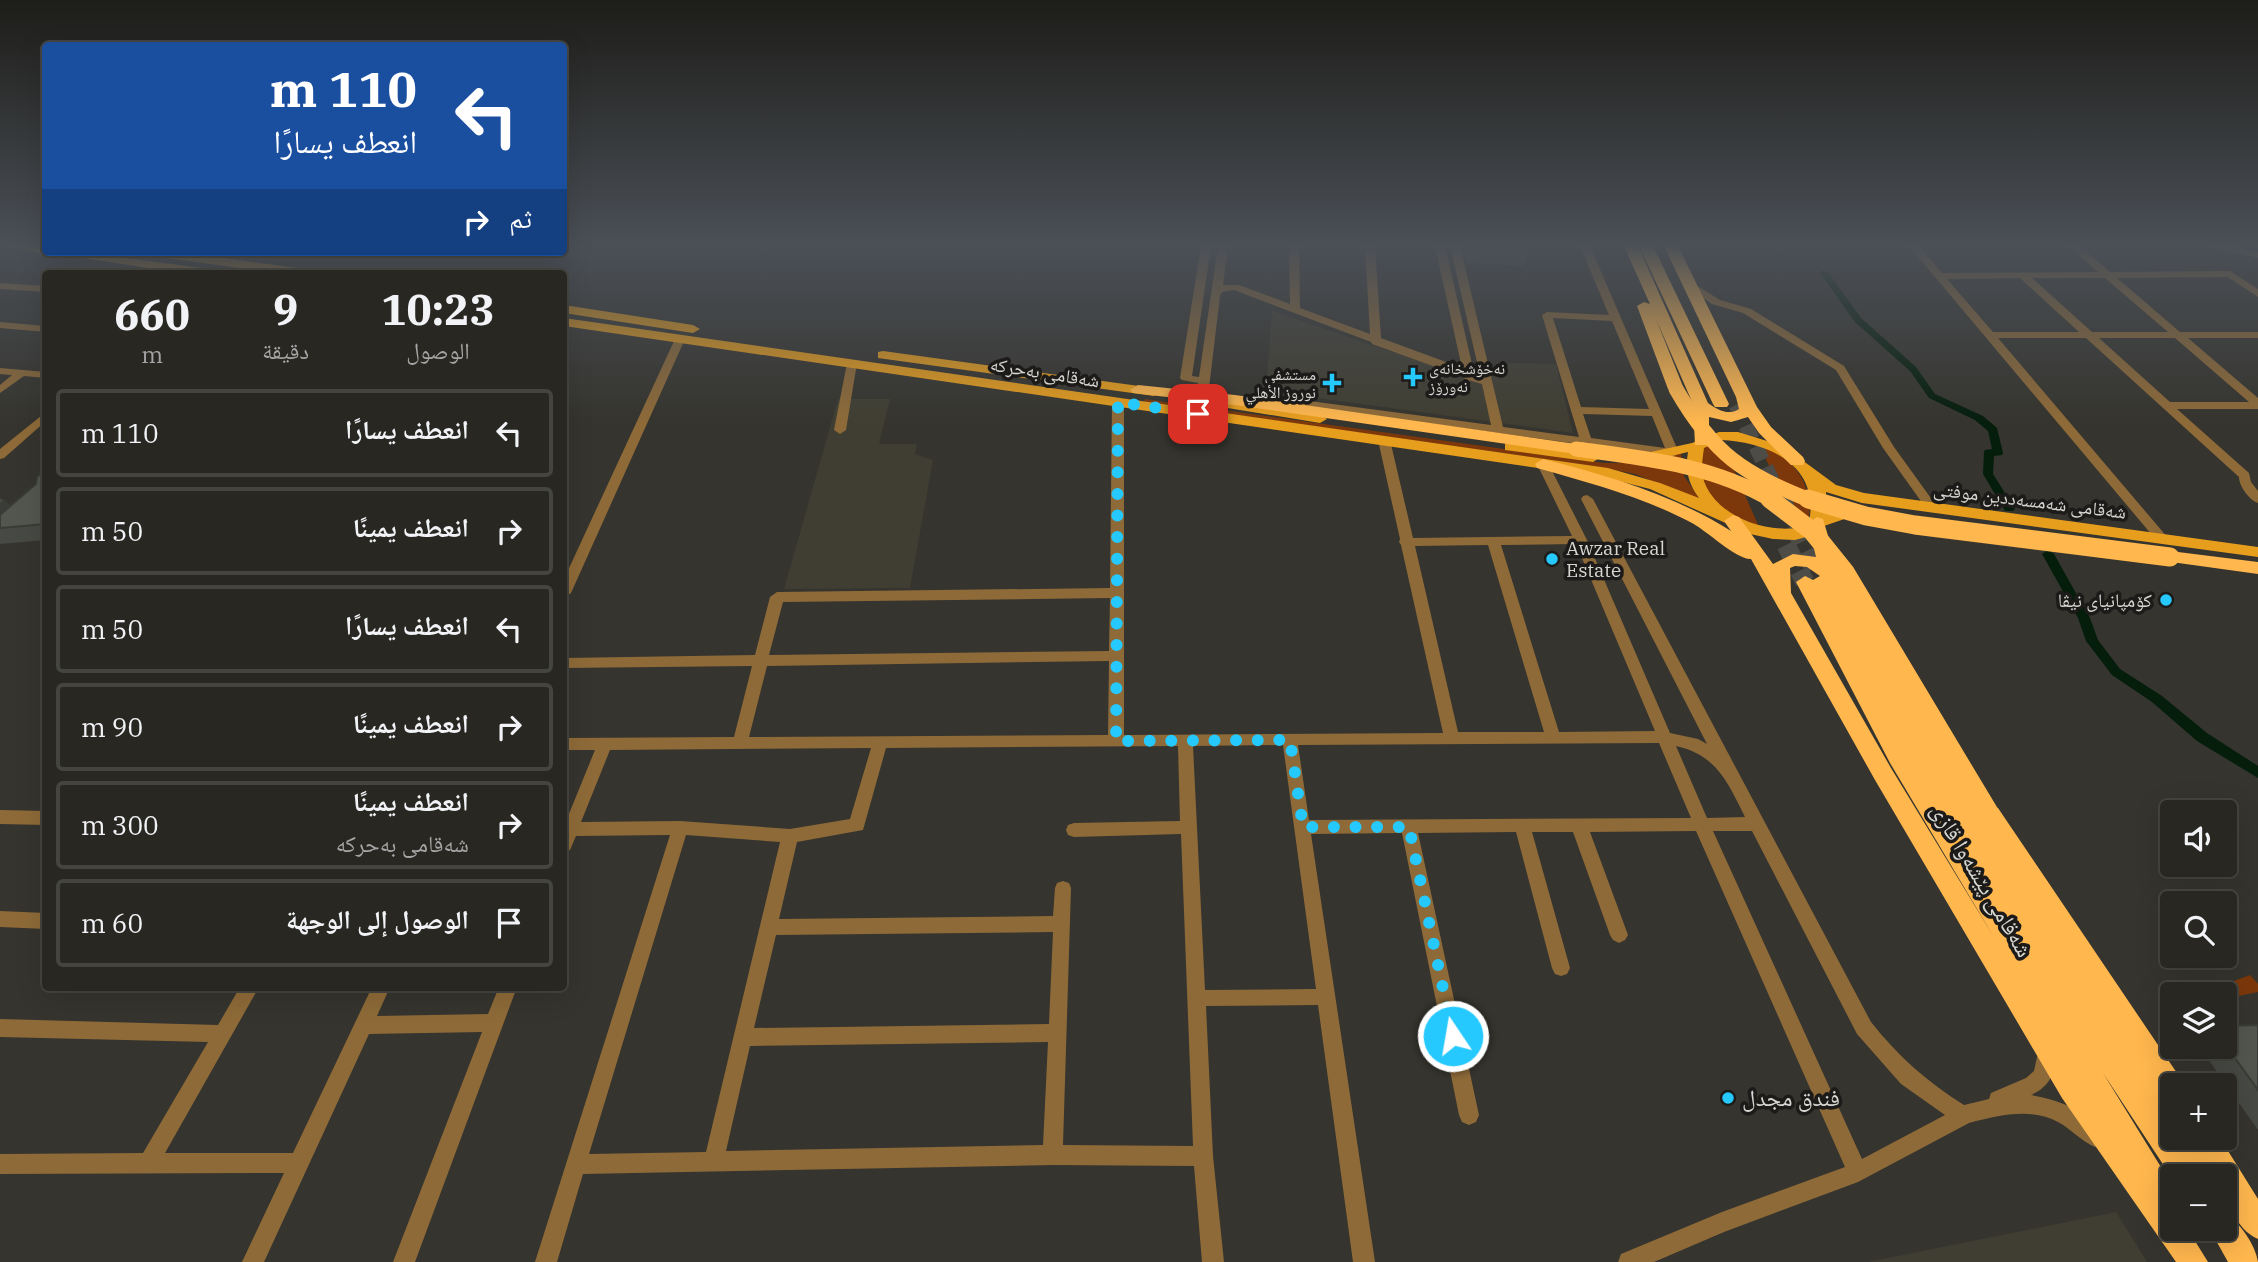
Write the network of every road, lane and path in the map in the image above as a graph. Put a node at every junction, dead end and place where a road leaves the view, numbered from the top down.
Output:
1 (1197, 305) edge
2 (1215, 305) edge
3 (1279, 305) edge
4 (1295, 305) edge
5 (1374, 305) edge
6 (1453, 305) edge
7 (1468, 305) edge
8 (1610, 305) edge
9 (1643, 305) edge
10 (1657, 305) edge
11 (1679, 305) edge
12 (1688, 305) edge
13 (1698, 305) edge
14 (1726, 305) edge
15 (1964, 305) edge
16 (2056, 305) edge
17 (2144, 305) edge
18 (567, 309) edge
19 (1295, 311) junction
20 (1615, 318) junction
21 (567, 322) edge
22 (0, 325) edge
23 (42, 329) edge
24 (1989, 334) junction
25 (2258, 335) edge
26 (2090, 336) junction
27 (2181, 337) junction
28 (680, 339) junction
29 (1376, 342) junction
30 (852, 363) junction
31 (0, 371) edge
32 (22, 373) junction
33 (42, 375) edge
34 (1469, 377) junction
35 (1485, 382) junction
36 (1203, 389) junction
37 (0, 390) edge
38 (1138, 390) junction
39 (1698, 399) junction
40 (1118, 402) junction
41 (1734, 402) junction
42 (2167, 405) junction
43 (2258, 405) edge
44 (1284, 407) junction
45 (1578, 410) junction
46 (1656, 413) junction
47 (42, 418) edge
48 (1498, 429) junction
49 (840, 430) dead end
50 (27, 431) junction
51 (42, 432) edge
52 (1384, 440) junction
53 (1699, 444) junction
54 (1581, 445) junction
55 (1673, 453) junction
56 (0, 454) edge
57 (1543, 464) junction
58 (1801, 465) junction
59 (2252, 475) edge
60 (1587, 499) dead end
61 (2258, 499) edge
62 (1932, 508) junction
63 (1727, 517) junction
64 (1818, 523) junction
65 (2162, 538) junction
66 (1581, 540) junction
67 (1493, 541) junction
68 (1405, 542) junction
69 (2258, 552) edge
70 (2258, 559) edge
71 (2258, 568) edge
72 (1821, 583) junction
73 (567, 586) edge
74 (1117, 593) junction
75 (1791, 608) junction
76 (1803, 630) junction
77 (1115, 656) junction
78 (759, 661) junction
79 (567, 663) edge
80 (1663, 737) junction
81 (1452, 739) junction
82 (1554, 739) junction
83 (1290, 740) junction
84 (1116, 741) junction
85 (1185, 741) junction
86 (880, 742) junction
87 (740, 743) junction
88 (567, 744) edge
89 (606, 744) junction
90 (1730, 771) junction
91 (0, 817) edge
92 (42, 818) edge
93 (1701, 823) junction
94 (1757, 824) junction
95 (1579, 825) junction
96 (1522, 826) junction
97 (1189, 827) junction
98 (1303, 827) junction
99 (1409, 827) junction
100 (680, 828) junction
101 (1074, 830) dead end
102 (790, 836) junction
103 (567, 837) edge
104 (1063, 888) dead end
105 (0, 919) edge
106 (42, 920) edge
107 (1062, 924) junction
108 (769, 927) junction
109 (1619, 935) dead end
110 (1562, 968) dead end
111 (248, 991) edge
112 (379, 991) edge
113 (506, 991) edge
114 (1325, 997) junction
115 (1197, 998) junction
116 (494, 1023) junction
117 (364, 1025) junction
118 (0, 1028) edge
119 (1058, 1033) junction
120 (223, 1034) junction
121 (742, 1037) junction
122 (2041, 1037) junction
123 (2162, 1073) edge
124 (2160, 1100) edge
125 (1469, 1115) dead end
126 (1962, 1115) junction
127 (2212, 1150) edge
128 (1053, 1155) junction
129 (1203, 1156) junction
130 (714, 1161) junction
131 (299, 1163) junction
132 (0, 1164) edge
133 (148, 1164) junction
134 (578, 1164) junction
135 (2180, 1164) edge
136 (1858, 1172) junction
137 (2131, 1176) junction
138 (2160, 1192) edge
139 (2237, 1211) edge
140 (2258, 1225) edge
141 (2258, 1239) edge
142 (2190, 1241) edge
143 (2231, 1241) edge
144 (253, 1262) edge
145 (404, 1262) edge
146 (546, 1262) edge
147 (1213, 1262) edge
148 (1364, 1262) edge
149 (1629, 1262) edge
150 (2193, 1262) edge
151 (2203, 1262) edge
152 (2245, 1262) edge

1 - 36 street
2 - 36 street
3 - 19 street
4 - 19 street
5 - 29 street
6 - 34 street
7 - 35 street
8 - 20 street
9 - 71 highway, bridge
10 - 39 highway, شەقامی پێشەوا قازی
11 - 41 highway, شەقامی پێشەوا قازی
12 - 41 highway, شەقامی پێشەوا قازی
13 - 41 highway, شەقامی پێشەوا قازی
14 - 62 street
15 - 24 street
16 - 26 street
17 - 27 street
18 - 38 main road, شەقامی بەحرکە
19 - 29 street
20 - 45 street
20 - 46 street
21 - 28 main road, شەقامی بەحرکە
22 - 23 street
24 - 26 street
24 - 65 street
25 - 27 street
26 - 27 street
26 - 42 street
27 - 43 street
28 - 30 main road, شەقامی بەحرکە
28 - 73 street
29 - 34 street
30 - 40 main road, شەقامی بەحرکە
30 - 49 street
31 - 32 street
32 - 33 street
32 - 37 street
34 - 35 street
35 - 48 street
36 - 38 highway
36 - 44 highway
38 - 55 main road, شەقامی بەحرکە
39 - 41 highway
39 - 53 highway, شەقامی پێشەوا قازی
40 - 52 main road, شەقامی بەحرکە
40 - 74 street
41 - 58 highway, شەقامی پێشەوا قازی
42 - 43 street
42 - 59 street
44 - 48 street
44 - 54 highway
45 - 46 street
45 - 54 street
46 - 55 street
47 - 50 street
48 - 54 street
50 - 51 street
50 - 56 street
52 - 57 main road, شەقامی بەحرکە
52 - 68 street
53 - 55 main road, شەقامی بەحرکە
53 - 58 main road
53 - 63 main road, شەقامی پێشەوا قازی
54 - 55 street
54 - 123 highway, bridge
57 - 63 main road, شەقامی بەحرکە
57 - 66 street
57 - 76 highway
58 - 62 main road, شەقامی شەمسەددین موفتی
58 - 64 main road, شەقامی پێشەوا قازی
59 - 61 street
60 - 90 street
62 - 65 main road, شەقامی شەمسەددین موفتی
63 - 64 main road
63 - 75 highway, شەقامی پێشەوا قازی
64 - 70 main road, شەقامی شەمسەددین موفتی
64 - 72 highway, شەقامی پێشەوا قازی
65 - 69 main road, شەقامی شەمسەددین موفتی
66 - 67 street
66 - 80 street
67 - 68 street
67 - 82 street
68 - 81 street
72 - 75 highway
72 - 124 highway, شەقامی پێشەوا قازی
72 - 135 highway, شەقامی پێشەوا قازی
72 - 138 highway, شەقامی پێشەوا قازی
74 - 77 street
74 - 78 street
75 - 76 highway, شەقامی پێشەوا قازی
76 - 122 highway, شەقامی پێشەوا قازی
77 - 78 street
77 - 84 street
78 - 79 street
78 - 87 street
80 - 82 street
80 - 90 street
80 - 93 street
81 - 82 street
81 - 83 street
83 - 85 street
83 - 98 street
84 - 85 street
84 - 86 street
85 - 97 street
86 - 87 street
86 - 102 street
87 - 89 street
88 - 89 street
89 - 103 street
90 - 94 street
91 - 92 street
93 - 94 street
93 - 95 street
93 - 136 street
94 - 126 street
95 - 96 street
95 - 109 street
96 - 99 street
96 - 110 street
97 - 101 street
97 - 115 street
98 - 99 street
98 - 114 street
99 - 125 street
100 - 102 street
100 - 103 street
100 - 134 street
102 - 108 street
104 - 107 street
105 - 106 street
107 - 108 street
107 - 119 street
108 - 121 street
111 - 120 street
112 - 117 street
113 - 116 street
114 - 115 street
114 - 148 street
115 - 129 street
116 - 117 street
116 - 145 street
117 - 131 street
118 - 120 street
119 - 121 street
119 - 128 street
120 - 133 street
121 - 130 street
122 - 126 street
122 - 137 highway, شەقامی پێشەوا قازی
126 - 136 street
126 - 137 street
127 - 140 highway
128 - 129 street
128 - 130 street
129 - 147 street
130 - 134 street
131 - 133 street
131 - 144 street
132 - 133 street
134 - 146 street
136 - 149 street
137 - 150 highway, شەقامی پێشەوا قازی
139 - 141 highway
142 - 151 highway
143 - 152 highway

